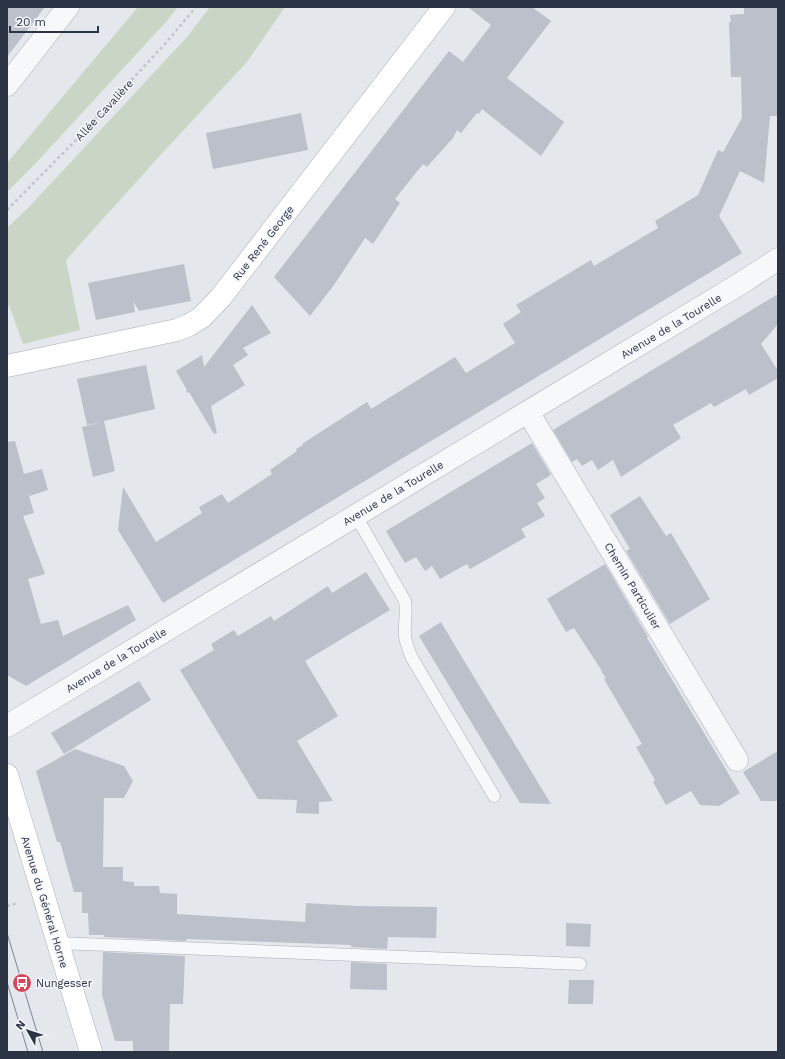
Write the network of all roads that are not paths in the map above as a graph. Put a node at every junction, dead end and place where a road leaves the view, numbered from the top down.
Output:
1 (68, 7) edge
2 (444, 7) edge
3 (7, 85) edge
4 (778, 259) edge
5 (7, 366) edge
6 (528, 412) junction
7 (356, 516) junction
8 (7, 726) edge
9 (737, 760) dead end
10 (7, 775) edge
11 (494, 796) dead end
12 (58, 943) junction
13 (580, 964) dead end
14 (91, 1052) edge

1 - 3 street
2 - 5 street, Rue René George
4 - 6 street, Avenue de la Tourelle
6 - 7 street, Avenue de la Tourelle
6 - 9 street, Chemin Particulier
7 - 8 street, Avenue de la Tourelle
7 - 11 lane
10 - 12 street, Avenue du Général Horne
12 - 13 lane
12 - 14 street, Avenue du Général Horne

